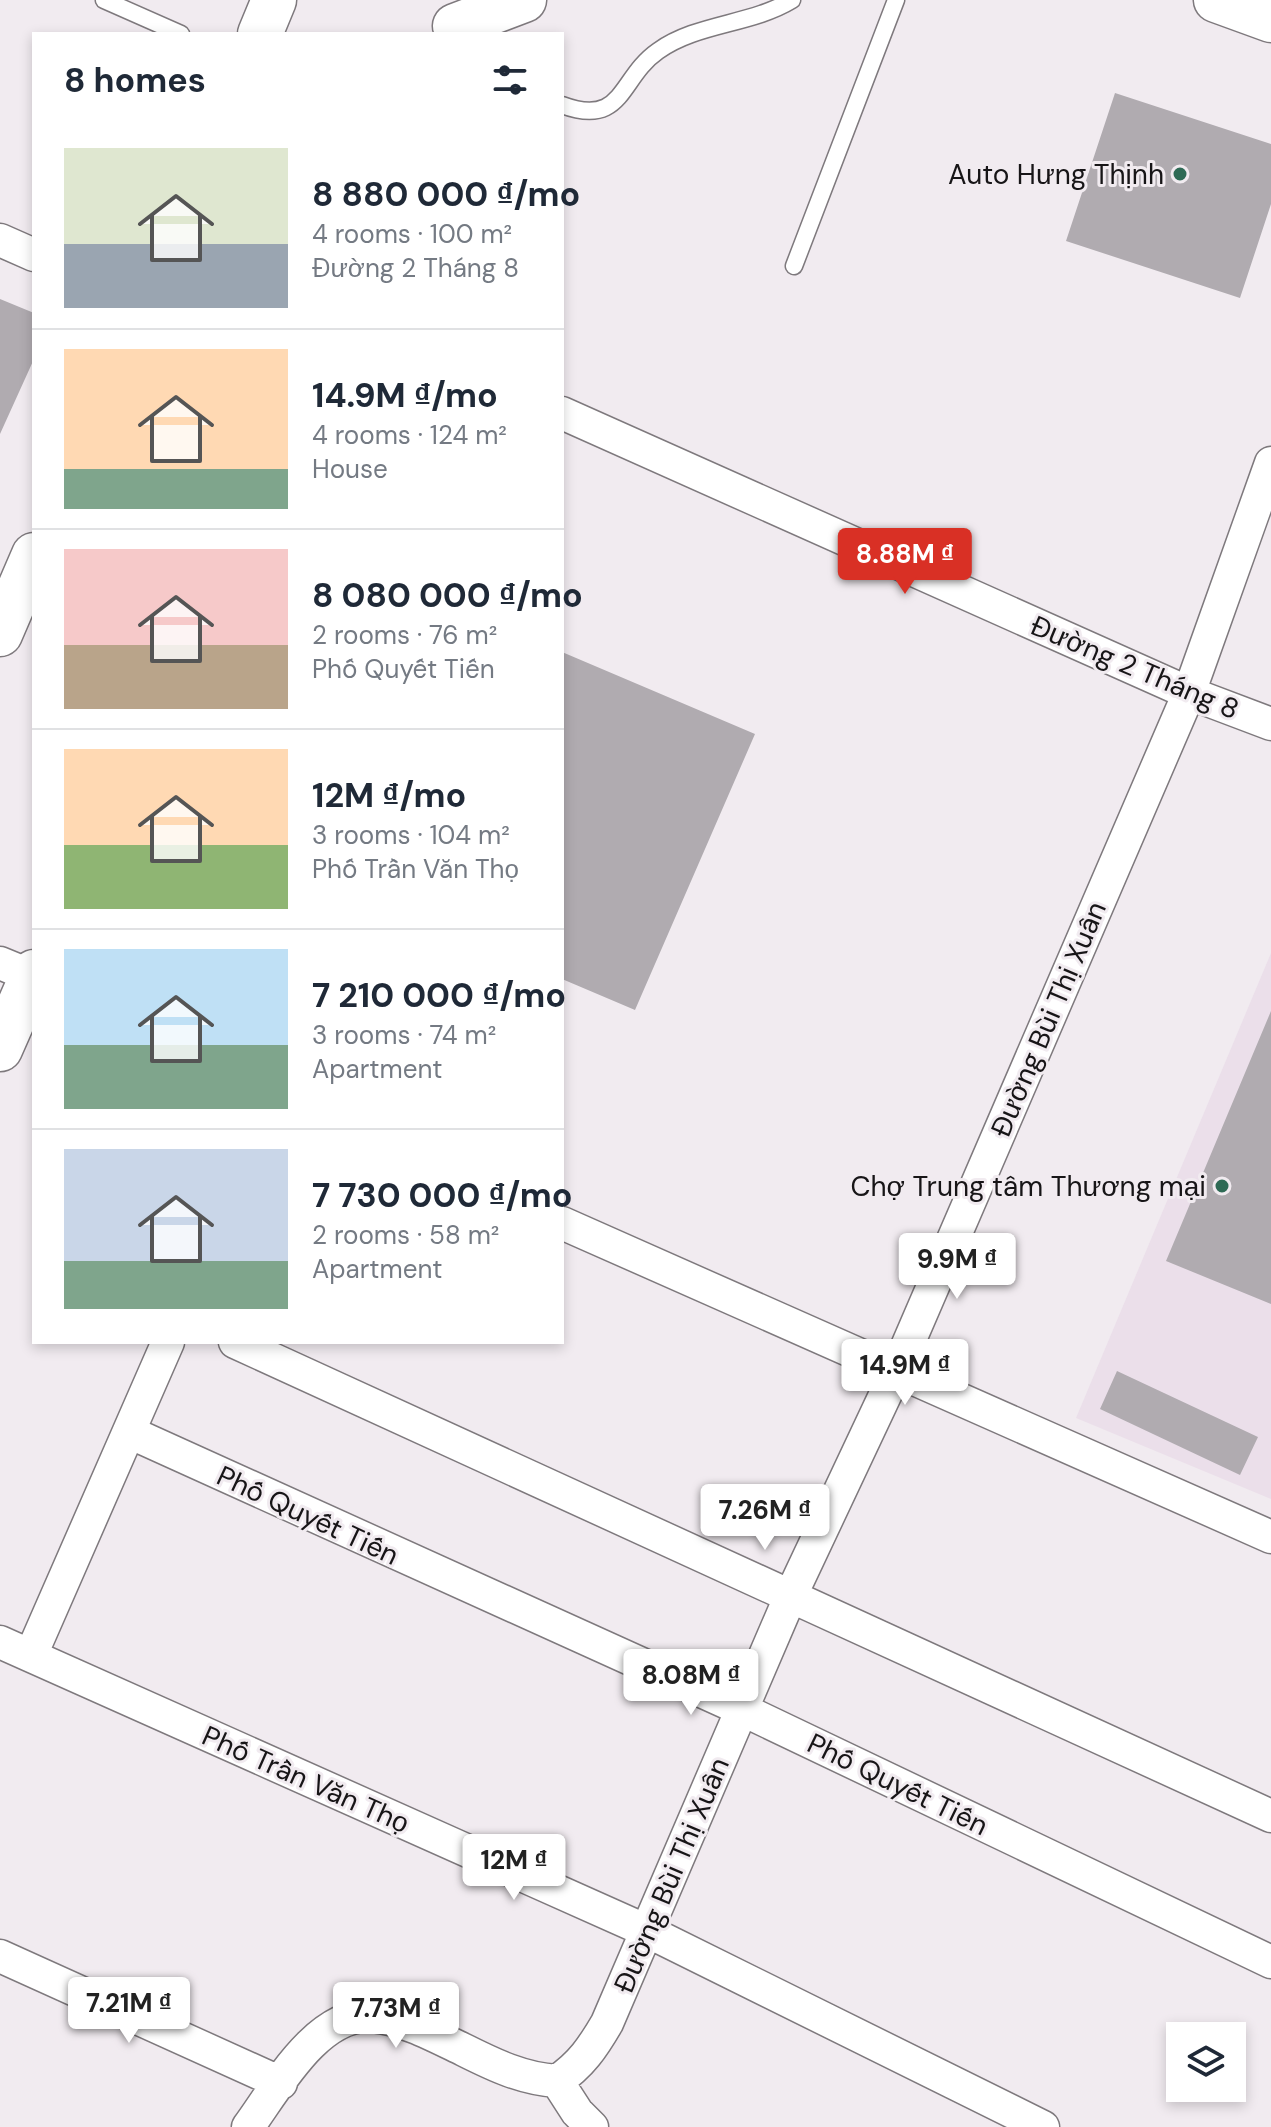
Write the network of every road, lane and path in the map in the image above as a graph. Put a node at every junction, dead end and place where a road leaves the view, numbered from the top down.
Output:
1 (104, 0) edge
2 (274, 0) edge
3 (524, 0) edge
4 (792, 0) edge
5 (896, 0) edge
6 (1216, 0) edge
7 (458, 20) edge
8 (1271, 20) edge
9 (176, 32) edge
10 (261, 32) edge
11 (564, 106) edge
12 (0, 240) edge
13 (32, 254) edge
14 (794, 266) dead end
15 (564, 414) edge
16 (1271, 463) edge
17 (1262, 517) edge
18 (32, 560) edge
19 (0, 634) edge
20 (1189, 693) junction
21 (1271, 724) edge
22 (25, 972) edge
23 (0, 1049) edge
24 (564, 1224) edge
25 (167, 1344) edge
26 (239, 1344) edge
27 (896, 1372) junction
28 (129, 1432) junction
29 (1271, 1537) edge
30 (791, 1595) junction
31 (0, 1642) edge
32 (31, 1655) junction
33 (741, 1709) junction
34 (1271, 1816) edge
35 (647, 1931) junction
36 (0, 1956) edge
37 (1271, 1962) edge
38 (557, 2081) junction
39 (281, 2083) junction
40 (248, 2127) edge
41 (592, 2127) edge
42 (1043, 2127) edge

1 - 9 lane
2 - 10 main road
3 - 7 main road
4 - 11 lane
5 - 14 lane
6 - 8 main road
12 - 13 street
15 - 20 street, Đường 2 Tháng 8
16 - 17 street, Đường Bùi Thị Xuân
17 - 20 street, Đường Bùi Thị Xuân
18 - 19 main road
20 - 21 street, Đường 2 Tháng 8
20 - 27 street, Đường Bùi Thị Xuân
22 - 23 main road
24 - 27 street
25 - 28 street
26 - 30 street
27 - 29 street
27 - 30 street, Đường Bùi Thị Xuân
28 - 32 street
28 - 33 street, Phố Quyết Tiến
30 - 33 street, Đường Bùi Thị Xuân
30 - 34 street
31 - 32 street, Phố Trần Văn Thọ
32 - 35 street, Phố Trần Văn Thọ
33 - 35 street, Đường Bùi Thị Xuân
33 - 37 street, Phố Quyết Tiến
35 - 38 street, Đường Bùi Thị Xuân
35 - 42 street, Phố Trần Văn Thọ
36 - 39 street
38 - 39 street
38 - 41 street
39 - 40 street

